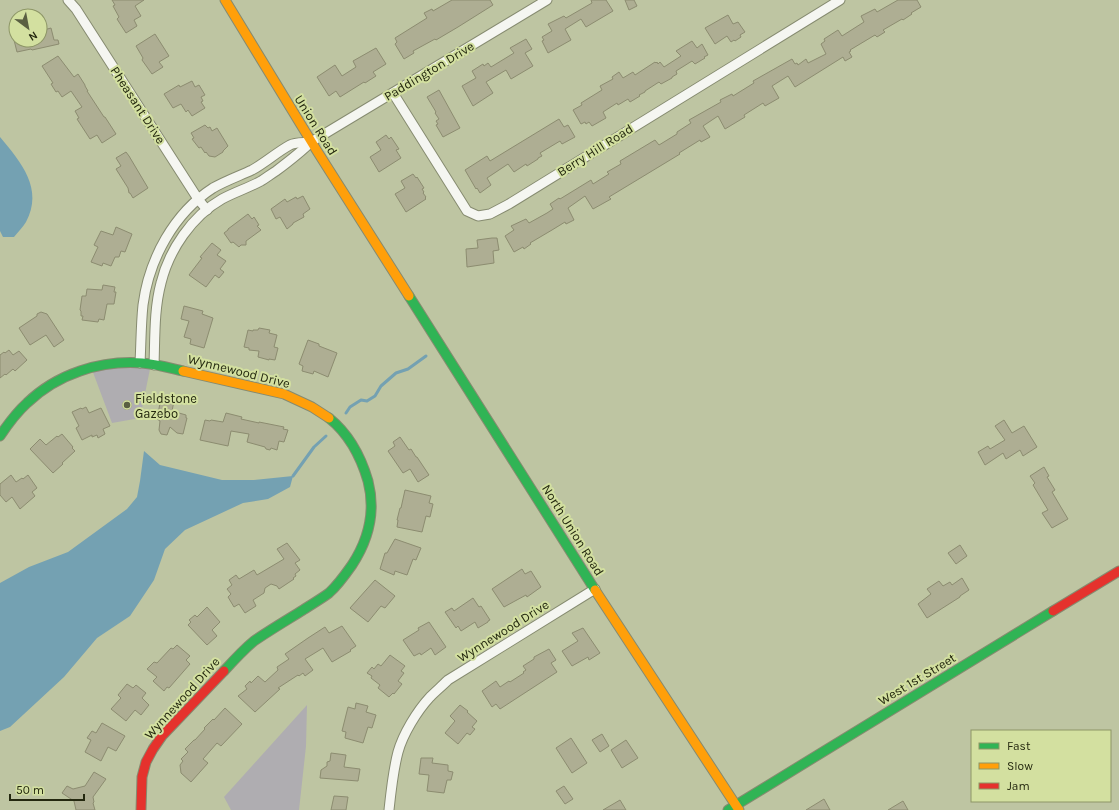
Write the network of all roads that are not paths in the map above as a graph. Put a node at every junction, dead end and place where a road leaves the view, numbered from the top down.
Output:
1 (68, 0) edge
2 (225, 0) edge
3 (547, 0) edge
4 (840, 0) edge
5 (393, 93) junction
6 (311, 142) junction
7 (198, 199) junction
8 (207, 210) junction
9 (388, 263) joint
10 (140, 363) junction
11 (154, 365) junction
12 (0, 436) edge
13 (1119, 571) edge
14 (595, 589) junction
15 (734, 808) edge
16 (141, 810) edge
17 (389, 810) edge

1 - 7 street, Pheasant Drive
2 - 6 main road, Union Road
3 - 5 street, Paddington Drive
4 - 5 street, Berry Hill Road
5 - 6 street, Paddington Drive
6 - 7 street
6 - 8 street
6 - 9 main road, Union Road
7 - 8 street, Pheasant Drive
7 - 10 street
8 - 11 street
9 - 14 main road, North Union Road
10 - 11 main road, Wynnewood Drive
10 - 12 main road, Wynnewood Drive
11 - 16 main road, Wynnewood Drive
13 - 15 main road, West 1st Street
14 - 15 main road, North Union Road
14 - 17 street, Wynnewood Drive

